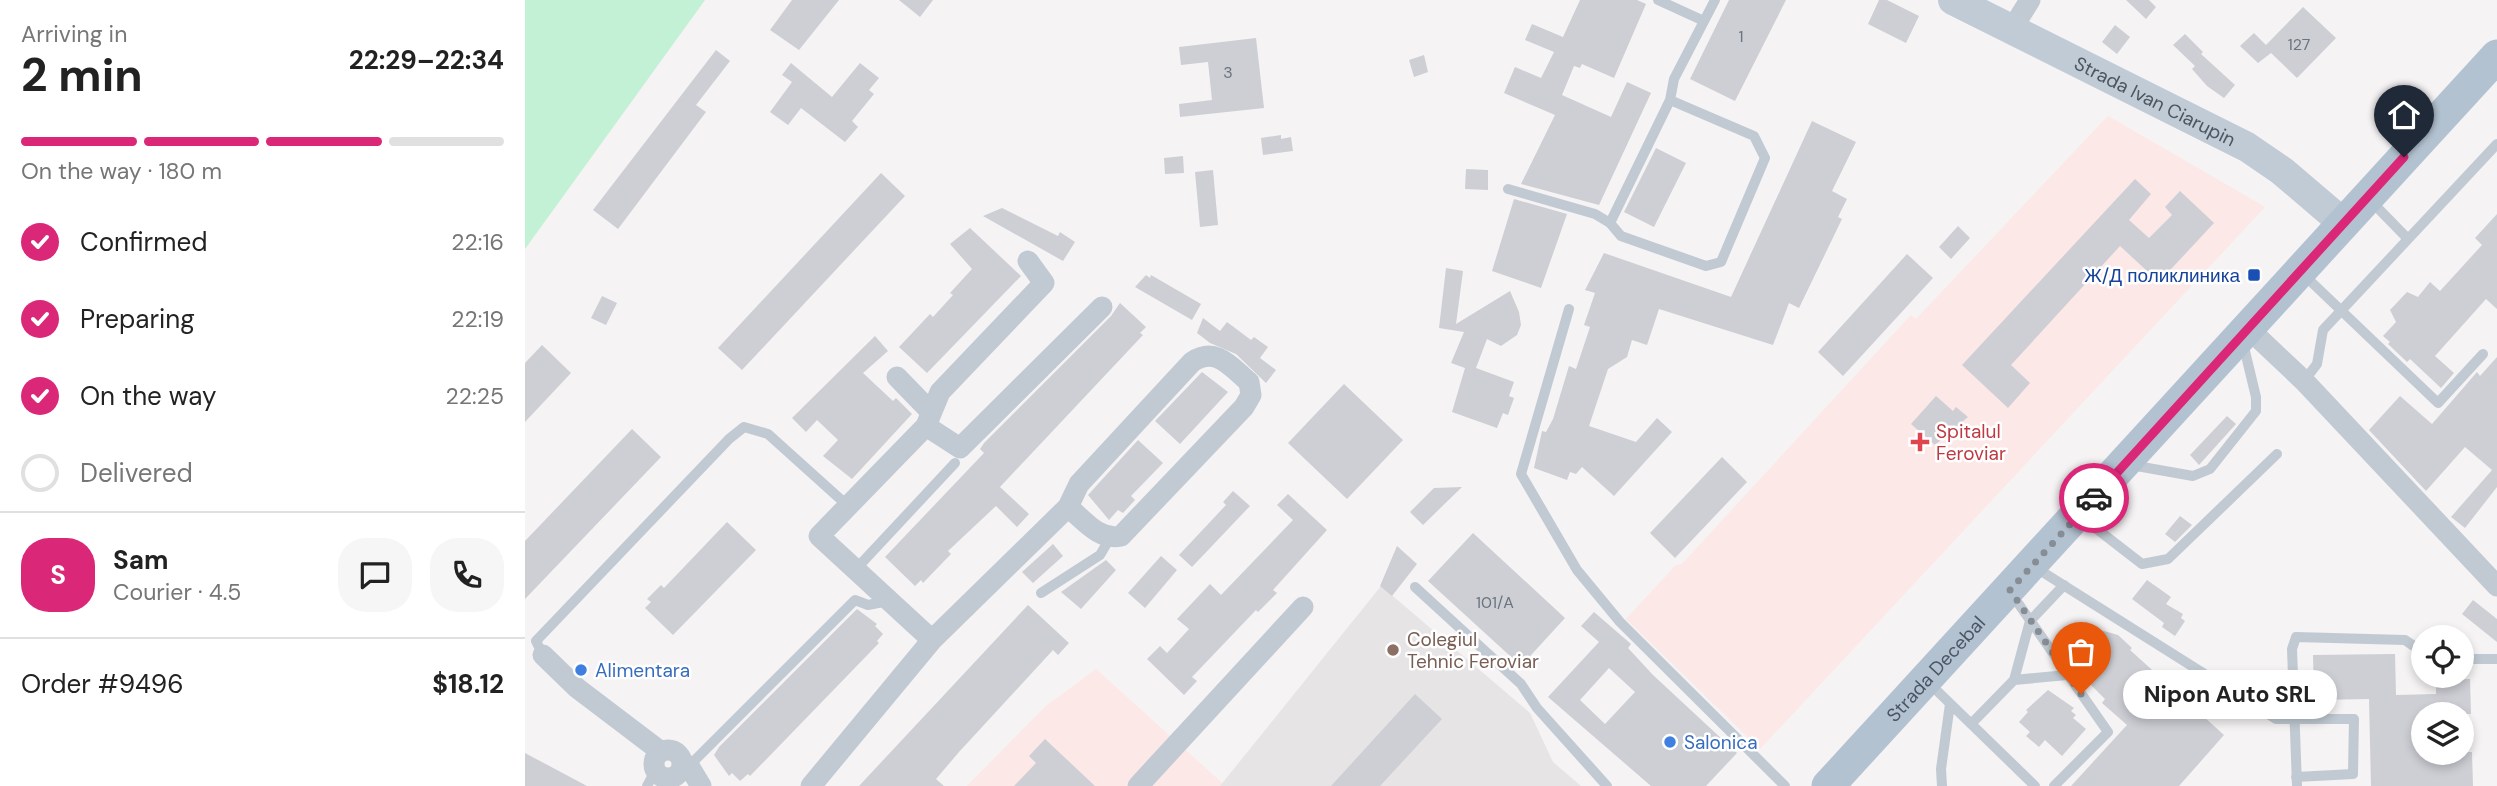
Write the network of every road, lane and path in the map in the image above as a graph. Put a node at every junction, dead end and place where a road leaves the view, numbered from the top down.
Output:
1 (1658, 0) edge
2 (1715, 0) edge
3 (1953, 0) edge
4 (2030, 0) edge
5 (1704, 21) junction
6 (2012, 29) junction
7 (2497, 56) edge
8 (1670, 100) junction
9 (2497, 144) edge
10 (1508, 189) dead end
11 (2367, 197) junction
12 (1610, 223) junction
13 (2343, 223) junction
14 (2408, 239) junction
15 (1028, 261) dead end
16 (2299, 271) junction
17 (1102, 307) dead end
18 (1569, 309) dead end
19 (2341, 310) junction
20 (2245, 332) junction
21 (2483, 354) dead end
22 (897, 377) dead end
23 (2304, 381) junction
24 (928, 419) junction
25 (2277, 454) dead end
26 (955, 463) dead end
27 (2125, 464) junction
28 (848, 506) junction
29 (1068, 507) junction
30 (2078, 515) junction
31 (1110, 538) junction
32 (2032, 565) junction
33 (856, 569) junction
34 (2064, 585) junction
35 (2497, 586) edge
36 (1415, 587) dead end
37 (2010, 590) junction
38 (1041, 593) dead end
39 (888, 601) junction
40 (1303, 607) dead end
41 (2030, 621) junction
42 (932, 640) junction
43 (2411, 644) edge
44 (535, 652) edge
45 (2474, 659) edge
46 (2497, 659) edge
47 (2067, 675) junction
48 (2014, 680) junction
49 (1927, 681) junction
50 (1950, 704) junction
51 (2294, 719) junction
52 (1971, 724) junction
53 (685, 764) junction
54 (654, 769) edge
55 (2296, 782) edge
56 (701, 786) edge
57 (811, 786) edge
58 (1138, 786) edge
59 (1607, 786) edge
60 (1785, 786) edge
61 (1828, 786) edge
62 (1942, 786) edge
63 (2035, 786) edge
64 (2054, 786) edge

1 - 5 lane
2 - 5 lane
3 - 6 street, Strada Ivan Ciarupin
4 - 6 street
5 - 8 lane
6 - 13 street, Strada Ivan Ciarupin
7 - 11 main road, Strada Decebal
8 - 12 lane
8 - 12 lane
9 - 14 lane
10 - 12 lane
11 - 13 main road, Strada Decebal
11 - 14 lane
13 - 16 main road, Strada Decebal
14 - 19 lane
15 - 24 street
16 - 19 lane
16 - 20 main road, Strada Decebal
17 - 24 street
18 - 60 lane
19 - 21 lane
19 - 23 lane
20 - 23 street
20 - 27 main road, Strada Decebal
20 - 27 lane
22 - 24 street
23 - 35 street
24 - 28 street
25 - 30 lane
26 - 33 lane
27 - 30 main road, Strada Decebal
28 - 33 street
28 - 44 lane
29 - 31 street
29 - 31 street
29 - 42 street
30 - 32 main road, Strada Decebal
31 - 38 lane
32 - 34 lane
32 - 37 main road, Strada Decebal
33 - 39 street
34 - 41 lane
34 - 51 lane
36 - 59 lane
37 - 41 lane
37 - 49 main road, Strada Decebal
39 - 42 street
39 - 53 lane
40 - 58 street
41 - 47 lane
41 - 48 lane
42 - 57 street
43 - 51 lane
44 - 54 street
45 - 46 lane
47 - 48 lane
47 - 64 lane
48 - 52 lane
49 - 50 lane
49 - 61 main road, Strada Decebal
50 - 52 lane
50 - 62 lane
51 - 55 lane
51 - 55 lane
52 - 63 lane
53 - 54 street
53 - 56 street

